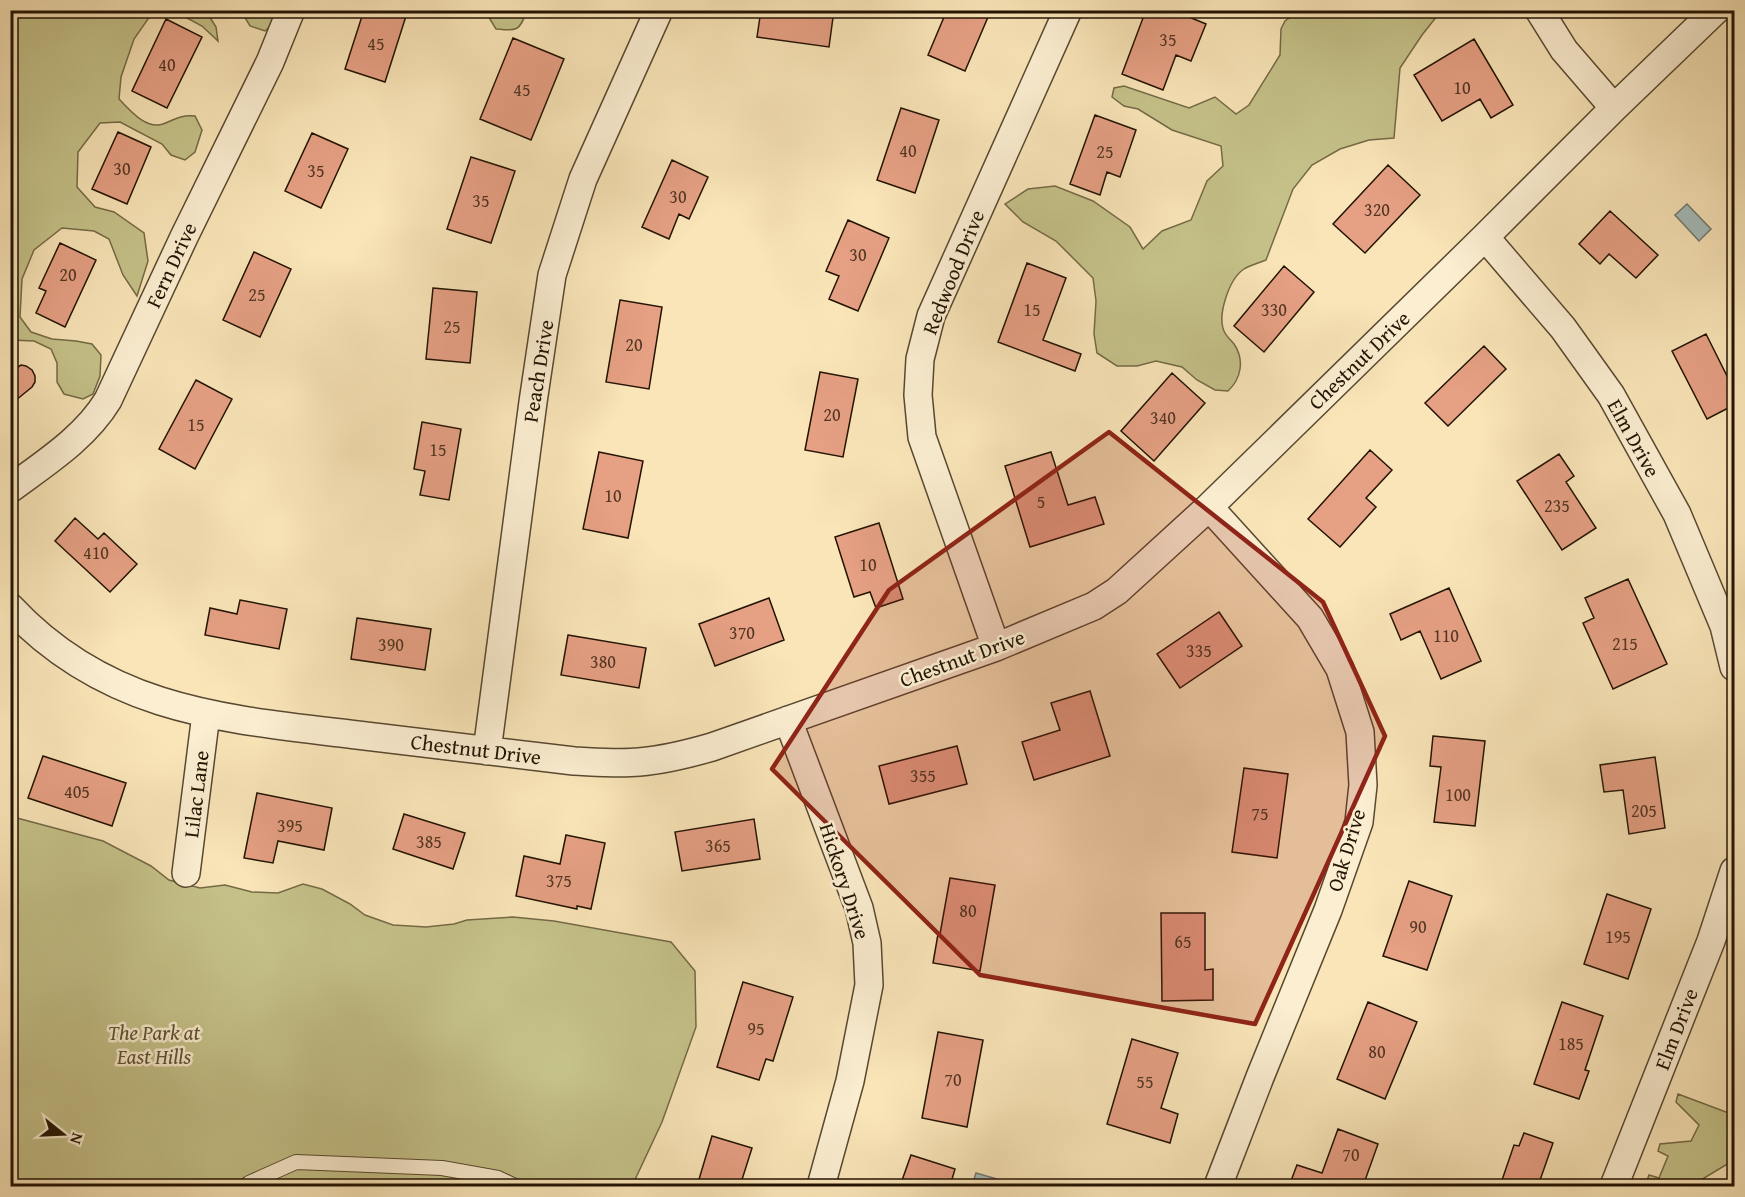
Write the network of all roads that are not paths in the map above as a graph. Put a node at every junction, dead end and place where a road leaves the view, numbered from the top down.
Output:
1 (291, 10) edge
2 (659, 10) edge
3 (1068, 10) edge
4 (1539, 10) edge
5 (1716, 10) edge
6 (1614, 108) junction
7 (1485, 237) junction
8 (10, 489) edge
9 (1209, 507) junction
10 (10, 607) edge
11 (996, 647) junction
12 (1734, 667) edge
13 (206, 714) junction
14 (788, 720) junction
15 (487, 750) junction
16 (1734, 871) edge
17 (186, 873) dead end
18 (245, 1186) edge
19 (515, 1186) edge
20 (822, 1186) edge
21 (1218, 1186) edge
22 (1614, 1186) edge

1 - 8 street, Fern Drive
2 - 15 street, Peach Drive
3 - 11 street, Redwood Drive
4 - 6 street
5 - 6 street, Chestnut Drive
6 - 7 street, Chestnut Drive
7 - 9 street, Chestnut Drive
7 - 12 street, Elm Drive
9 - 11 street, Chestnut Drive
9 - 21 street, Oak Drive
10 - 13 street, Chestnut Drive
11 - 14 street, Chestnut Drive
13 - 15 street, Chestnut Drive
13 - 17 street, Lilac Lane
14 - 15 street, Chestnut Drive
14 - 20 street, Hickory Drive
16 - 22 street, Elm Drive
18 - 19 lane

